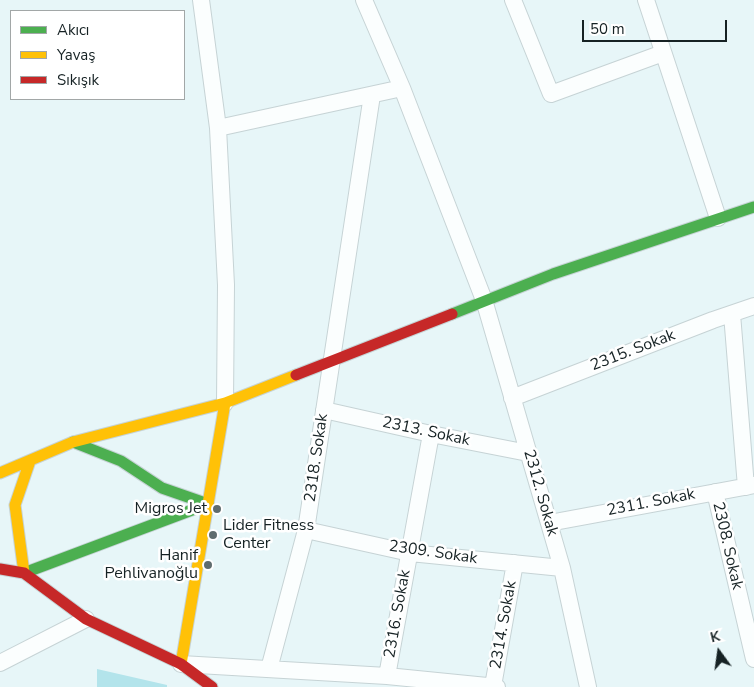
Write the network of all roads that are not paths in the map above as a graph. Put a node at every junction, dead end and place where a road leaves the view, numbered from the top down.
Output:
1 (201, 0) edge
2 (364, 0) edge
3 (513, 0) edge
4 (646, 0) edge
5 (663, 52) junction
6 (402, 88) junction
7 (372, 95) junction
8 (218, 128) junction
9 (754, 207) edge
10 (718, 218) junction
11 (484, 300) junction
12 (754, 306) edge
13 (732, 314) junction
14 (332, 361) junction
15 (512, 398) junction
16 (225, 403) junction
17 (324, 410) junction
18 (431, 434) junction
19 (73, 442) junction
20 (528, 453) junction
21 (30, 461) junction
22 (0, 472) edge
23 (0, 485) edge
24 (750, 486) edge
25 (715, 492) junction
26 (208, 504) junction
27 (549, 522) junction
28 (306, 530) junction
29 (410, 553) junction
30 (515, 563) junction
31 (562, 568) junction
32 (0, 569) edge
33 (24, 573) junction
34 (86, 619) junction
35 (754, 659) edge
36 (0, 663) edge
37 (180, 664) junction
38 (269, 669) junction
39 (387, 676) junction
40 (210, 686) edge
41 (495, 687) edge
42 (588, 687) edge

1 - 8 street
2 - 6 street, 2312. Sokak
3 - 5 street
4 - 5 street
5 - 10 street
6 - 7 street
6 - 11 street, 2312. Sokak
7 - 8 street
7 - 14 street, 2318. Sokak
8 - 16 street
9 - 10 main road
10 - 11 main road
11 - 14 main road
11 - 15 street, 2312. Sokak
12 - 13 street, 2315. Sokak
13 - 15 street, 2315. Sokak
13 - 24 street
14 - 16 main road
14 - 17 street, 2318. Sokak
15 - 20 street, 2312. Sokak
16 - 19 main road
16 - 26 main road
17 - 18 street, 2313. Sokak
17 - 28 street, 2318. Sokak
18 - 20 street, 2313. Sokak
18 - 29 street, 2316. Sokak
19 - 21 main road
19 - 26 main road
20 - 27 street, 2312. Sokak
21 - 22 main road
21 - 23 main road
21 - 33 main road
24 - 25 street, 2311. Sokak
25 - 27 street, 2311. Sokak
25 - 35 street, 2308. Sokak
26 - 33 main road
26 - 37 main road
27 - 31 street, 2312. Sokak
28 - 29 street, 2309. Sokak
28 - 38 street, 2318. Sokak
29 - 30 street, 2309. Sokak
29 - 39 street, 2316. Sokak
30 - 31 street, 2309. Sokak
30 - 41 street, 2314. Sokak
31 - 42 street, 2312. Sokak
32 - 33 main road
33 - 34 main road
34 - 36 street
34 - 37 main road
37 - 38 street
37 - 40 main road
38 - 39 street
39 - 41 street

